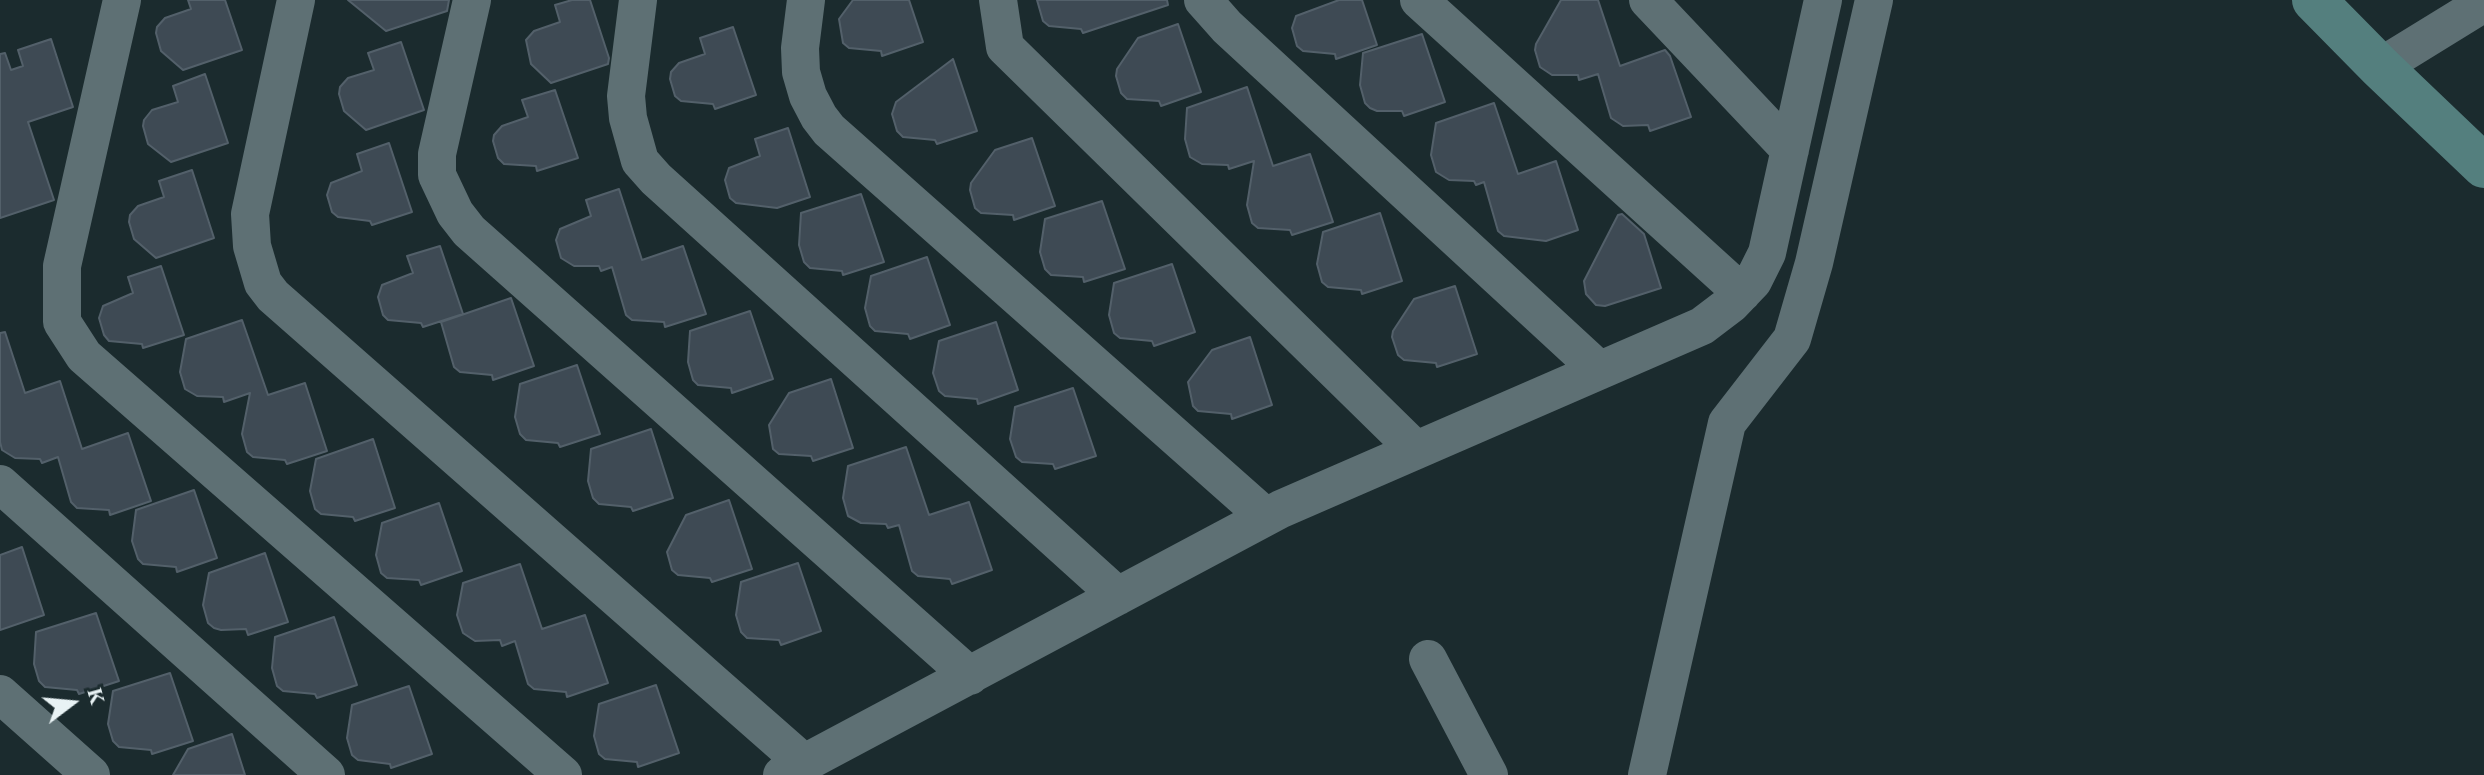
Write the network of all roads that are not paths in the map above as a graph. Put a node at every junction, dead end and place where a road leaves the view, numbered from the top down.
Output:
1 (122, 0) edge
2 (296, 0) edge
3 (472, 0) edge
4 (638, 0) edge
5 (806, 0) edge
6 (998, 0) edge
7 (1203, 0) edge
8 (1419, 0) edge
9 (1648, 0) edge
10 (1823, 0) edge
11 (1874, 0) edge
12 (2314, 0) edge
13 (2484, 3) edge
14 (2380, 67) junction
15 (1790, 150) junction
16 (2484, 166) edge
17 (1742, 293) junction
18 (1599, 370) junction
19 (1416, 450) junction
20 (0, 484) edge
21 (1266, 517) junction
22 (1118, 596) junction
23 (1428, 659) dead end
24 (970, 676) junction
25 (0, 694) edge
26 (793, 769) edge
27 (91, 775) edge
28 (326, 775) edge
29 (563, 775) edge
30 (1489, 775) edge
31 (1647, 775) edge

1 - 29 street
2 - 26 street
3 - 24 street
4 - 22 street
5 - 21 street
6 - 19 street
7 - 18 street
8 - 17 street
9 - 15 street
10 - 15 street
11 - 31 street
12 - 14 main road
13 - 14 street
14 - 16 main road
15 - 17 street
17 - 18 street
18 - 19 street
19 - 21 street
20 - 28 street
21 - 22 street
22 - 24 street
23 - 30 street
24 - 26 street
25 - 27 street

